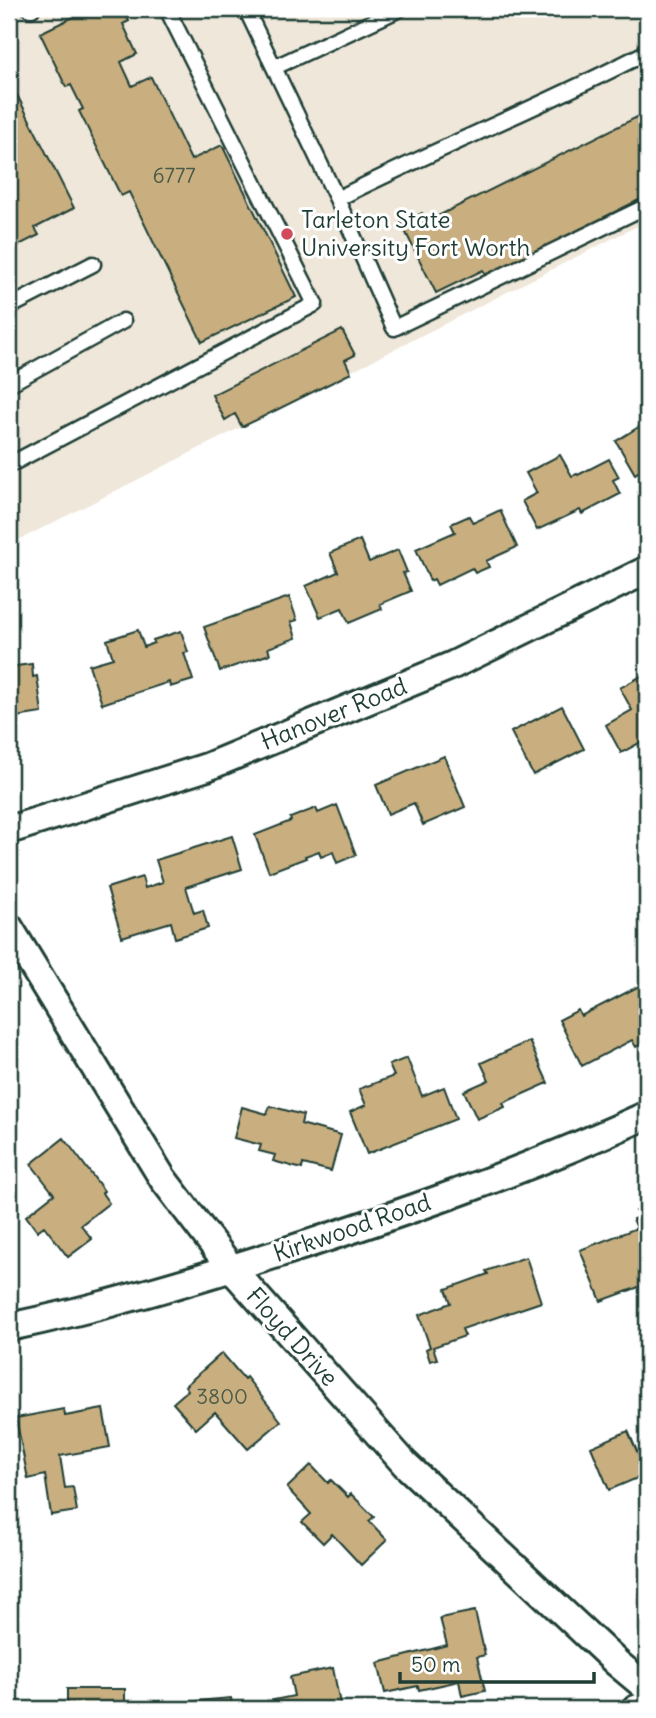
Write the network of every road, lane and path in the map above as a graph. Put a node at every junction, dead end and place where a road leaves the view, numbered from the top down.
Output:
1 (167, 9) edge
2 (246, 9) edge
3 (400, 9) edge
4 (647, 52) edge
5 (275, 67) junction
6 (337, 199) junction
7 (647, 206) edge
8 (93, 264) dead end
9 (9, 307) edge
10 (123, 321) dead end
11 (9, 384) edge
12 (9, 465) edge
13 (647, 570) edge
14 (9, 830) edge
15 (9, 927) edge
16 (647, 1115) edge
17 (231, 1268) junction
18 (9, 1327) edge
19 (647, 1688) edge
20 (647, 1705) edge
21 (636, 1709) edge

1 - 12 lane
2 - 5 lane
3 - 5 lane
4 - 6 lane
5 - 6 lane
6 - 7 lane
8 - 9 lane
10 - 11 lane
13 - 14 street, Hanover Road
15 - 17 street, Floyd Drive
16 - 17 street, Kirkwood Road
17 - 18 street, Kirkwood Road
17 - 19 street, Floyd Drive
20 - 21 street

